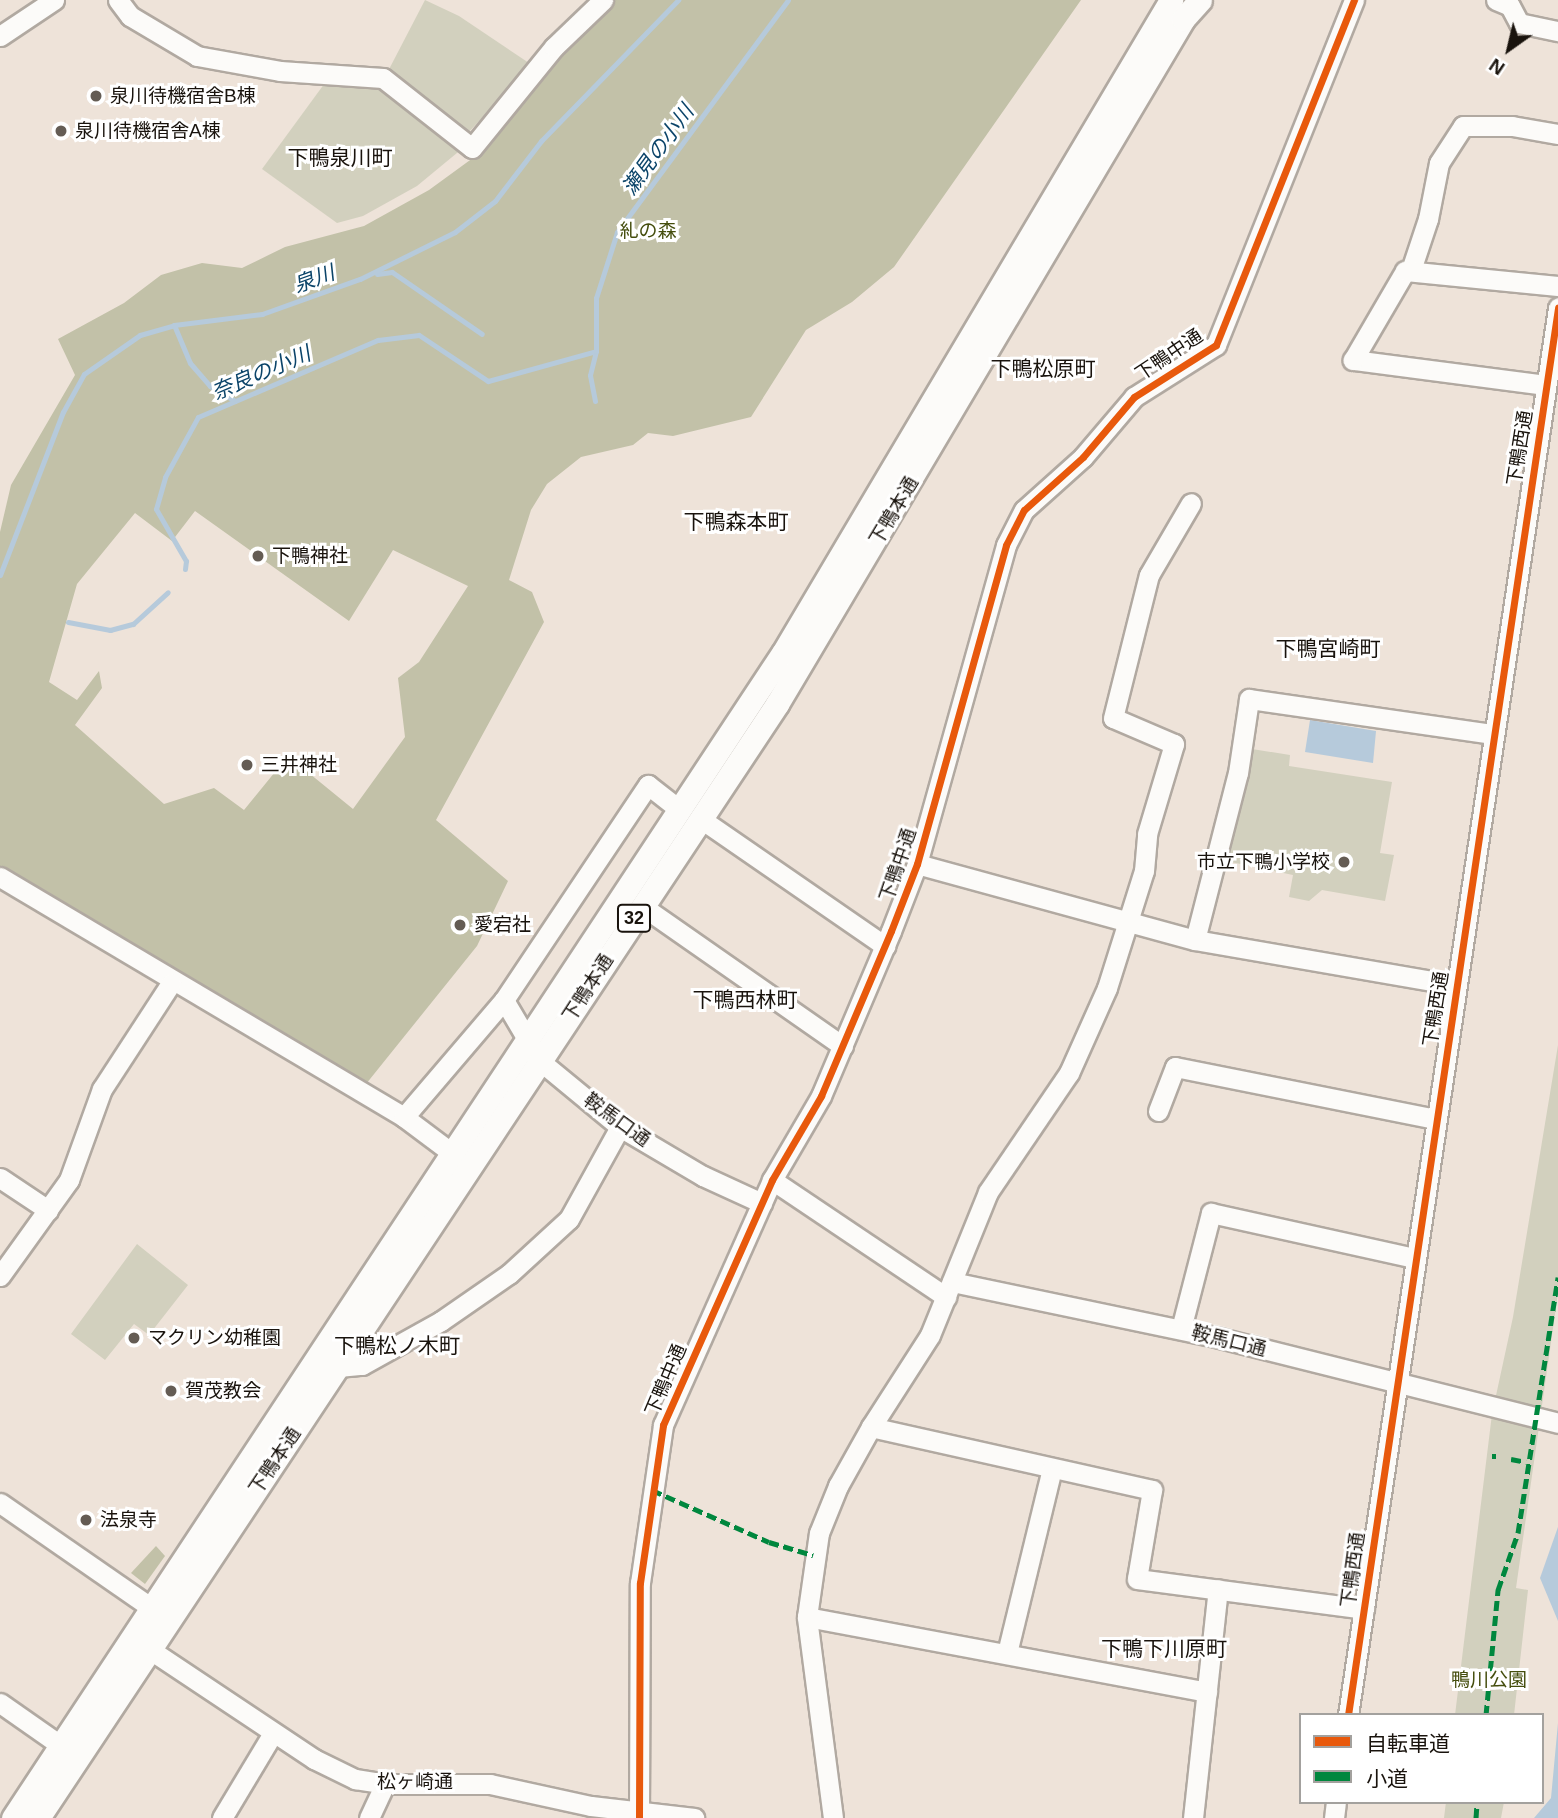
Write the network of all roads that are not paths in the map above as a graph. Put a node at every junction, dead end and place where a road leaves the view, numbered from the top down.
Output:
1 (54, 0) edge
2 (118, 0) edge
3 (603, 0) edge
4 (1171, 0) edge
5 (1200, 0) edge
6 (1354, 0) edge
7 (1496, 0) edge
8 (1558, 31) edge
9 (0, 36) edge
10 (1558, 134) edge
11 (1411, 270) junction
12 (1558, 286) edge
13 (1558, 308) edge
14 (1546, 385) junction
15 (1191, 503) dead end
16 (1493, 734) junction
17 (691, 814) junction
18 (917, 864) junction
19 (0, 877) edge
20 (642, 906) junction
21 (1126, 921) junction
22 (1195, 940) junction
23 (885, 946) junction
24 (171, 983) junction
25 (1455, 985) junction
26 (504, 1000) junction
27 (843, 1046) junction
28 (535, 1050) junction
29 (1158, 1111) dead end
30 (404, 1118) junction
31 (1435, 1119) junction
32 (620, 1127) junction
33 (462, 1161) junction
34 (0, 1178) edge
35 (772, 1180) junction
36 (762, 1203) junction
37 (48, 1210) junction
38 (1414, 1258) junction
39 (0, 1276) edge
40 (949, 1289) junction
41 (1181, 1329) junction
42 (330, 1362) junction
43 (1395, 1382) junction
44 (1558, 1423) edge
45 (871, 1427) junction
46 (1052, 1469) junction
47 (0, 1503) edge
48 (1218, 1589) junction
49 (1364, 1609) junction
50 (161, 1615) junction
51 (807, 1617) junction
52 (142, 1644) junction
53 (1007, 1653) junction
54 (1207, 1692) junction
55 (0, 1703) edge
56 (1348, 1713) edge
57 (273, 1732) junction
58 (60, 1745) junction
59 (385, 1784) junction
60 (640, 1814) edge
61 (13, 1818) edge
62 (38, 1818) edge
63 (222, 1818) edge
64 (369, 1818) edge
65 (694, 1818) edge
66 (833, 1818) edge
67 (1193, 1818) edge

1 - 9 street
2 - 3 street
4 - 17 main road, 下鴨本通 / 32
5 - 17 main road, 下鴨本通 / 32
6 - 18 street, 下鴨中通
7 - 8 street
10 - 11 street
11 - 12 street
11 - 14 street
13 - 14 street, 下鴨西通
14 - 16 street, 下鴨西通
15 - 21 street
16 - 22 street
16 - 25 street, 下鴨西通
17 - 20 main road, 下鴨本通 / 32
17 - 23 street
17 - 26 street
17 - 28 main road, 下鴨本通 / 32
18 - 21 street
18 - 23 street, 下鴨中通
19 - 24 street
20 - 27 street
20 - 28 main road, 下鴨本通 / 32
21 - 22 street
21 - 40 street
22 - 25 street
23 - 27 street, 下鴨中通
24 - 30 street
24 - 37 street
25 - 31 street, 下鴨西通
26 - 28 street, 鞍馬口通
26 - 30 street
27 - 35 street, 下鴨中通
28 - 32 street, 鞍馬口通
28 - 33 main road, 下鴨本通 / 32
29 - 31 street
30 - 33 street
31 - 38 street, 下鴨西通
32 - 36 street, 鞍馬口通
32 - 42 street
33 - 42 main road, 下鴨本通 / 32
34 - 37 street
35 - 36 street, 下鴨中通
35 - 40 street, 鞍馬口通
36 - 60 street, 下鴨中通
37 - 39 street
38 - 41 street
38 - 43 street, 下鴨西通
40 - 41 street, 鞍馬口通
40 - 45 street
41 - 43 street, 鞍馬口通
42 - 50 main road, 下鴨本通 / 32
43 - 44 street, 鞍馬口通
43 - 49 street, 下鴨西通
45 - 46 street
45 - 51 street
46 - 48 street
46 - 53 street
47 - 50 street
48 - 49 street
48 - 54 street
49 - 56 street, 下鴨西通
50 - 52 main road, 下鴨本通 / 32
51 - 53 street
51 - 66 street
52 - 57 street, 松ヶ崎通
52 - 58 main road, 下鴨本通 / 32
52 - 62 main road, 下鴨本通 / 32
53 - 54 street
54 - 67 street
55 - 58 street
57 - 59 street, 松ヶ崎通
57 - 63 street
58 - 61 main road, 下鴨本通 / 32
59 - 60 street, 松ヶ崎通
59 - 64 street
60 - 65 street, 松ヶ崎通

